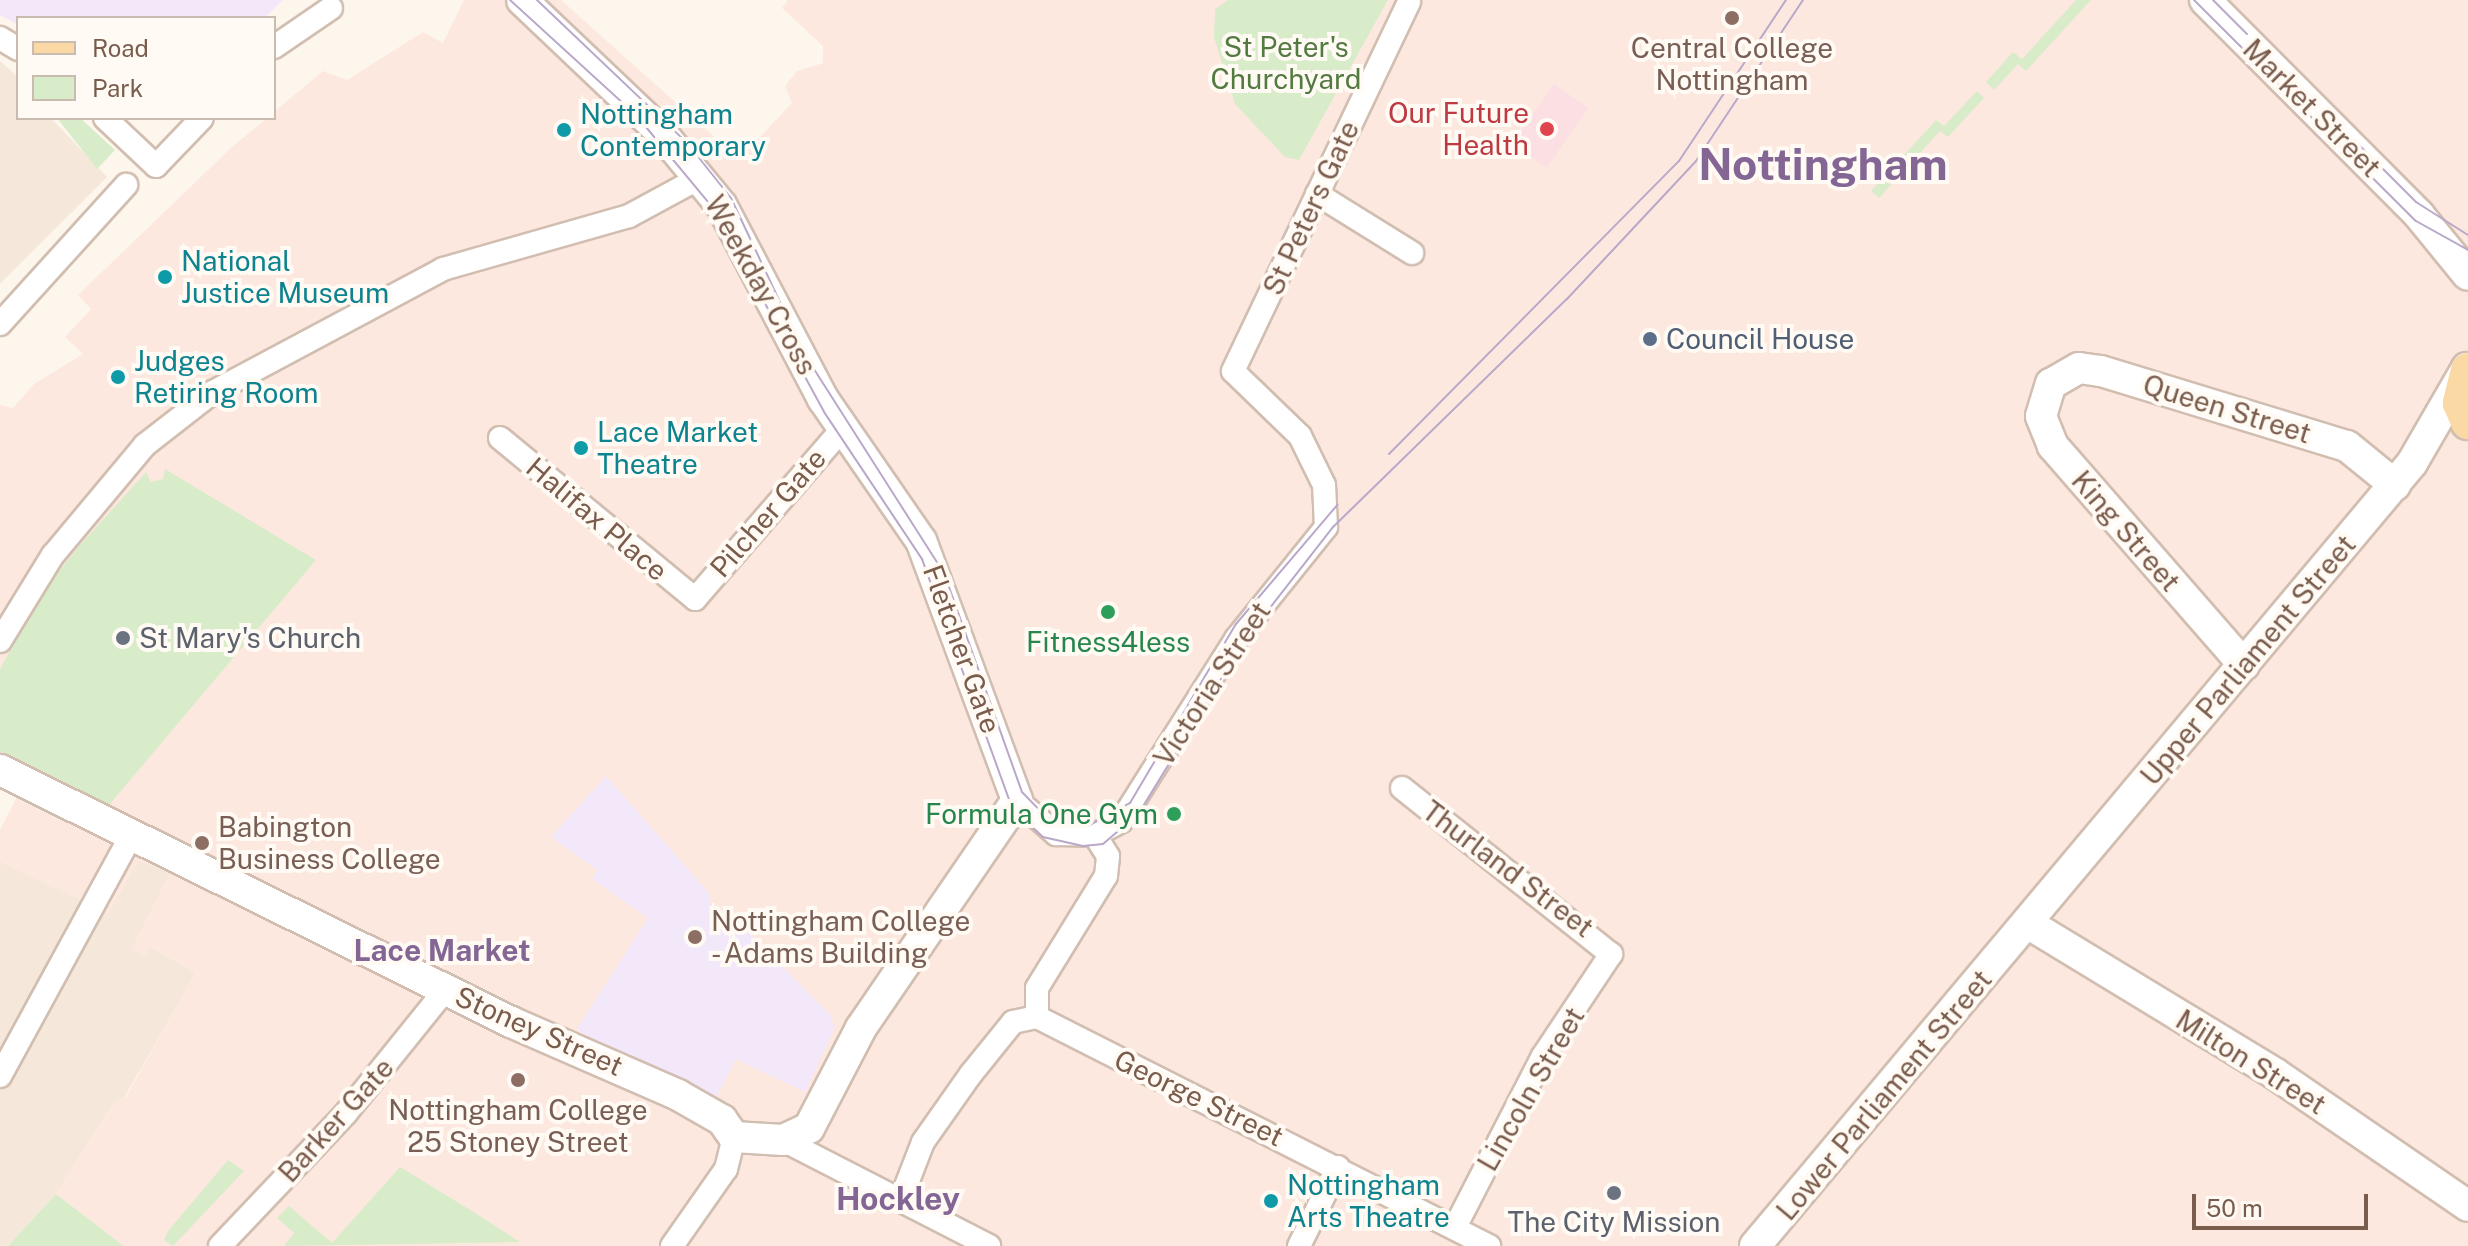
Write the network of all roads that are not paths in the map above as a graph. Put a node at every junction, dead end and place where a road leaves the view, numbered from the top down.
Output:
1 (522, 0) edge
2 (2205, 0) edge
3 (1409, 2) dead end
4 (331, 8) dead end
5 (276, 46) edge
6 (107, 120) edge
7 (200, 120) edge
8 (701, 177) junction
9 (126, 185) dead end
10 (1317, 194) junction
11 (2419, 215) junction
12 (2468, 243) edge
13 (1412, 253) dead end
14 (2468, 275) edge
15 (0, 324) edge
16 (2468, 368) edge
17 (2051, 384) joint
18 (2468, 424) edge
19 (843, 428) junction
20 (500, 438) dead end
21 (2404, 474) junction
22 (1326, 527) joint
23 (695, 599) joint
24 (0, 641) edge
25 (2244, 665) junction
26 (0, 770) edge
27 (1402, 788) dead end
28 (1017, 800) junction
29 (1095, 835) junction
30 (131, 836) junction
31 (2021, 934) junction
32 (1611, 954) joint
33 (446, 989) junction
34 (1037, 1017) junction
35 (0, 1076) edge
36 (734, 1137) junction
37 (783, 1140) junction
38 (1338, 1167) junction
39 (901, 1199) junction
40 (2468, 1206) edge
41 (1455, 1227) junction
42 (220, 1246) edge
43 (672, 1246) edge
44 (989, 1246) edge
45 (1299, 1246) edge
46 (1489, 1246) edge
47 (1755, 1246) edge

1 - 8 street
2 - 11 street, Market Street
3 - 10 street, St Peters Gate
4 - 5 street
6 - 7 street
8 - 19 street, Weekday Cross
8 - 24 street, Weekday Cross
9 - 15 street
10 - 13 street
10 - 22 street, St Peters Gate
11 - 12 street, Market Street
11 - 14 street, Market Street
16 - 18 main road
16 - 21 street, Upper Parliament Street
17 - 21 street, Queen Street
17 - 25 street, King Street
18 - 21 street
19 - 23 street, Pilcher Gate
19 - 28 street, Fletcher Gate
20 - 23 street, Halifax Place
21 - 25 street, Upper Parliament Street
22 - 29 street, Victoria Street
25 - 31 street, Upper Parliament Street
26 - 30 street, Stoney Street
27 - 32 street, Thurland Street
28 - 29 street, Fletcher Gate
28 - 37 street
29 - 34 street
30 - 33 street, Stoney Street
30 - 35 street
31 - 40 street, Milton Street
31 - 47 street, Lower Parliament Street
32 - 41 street, Lincoln Street
33 - 36 street, Stoney Street
33 - 42 street, Barker Gate
34 - 38 street, George Street
34 - 39 street
36 - 37 street
36 - 43 street
37 - 39 street
38 - 41 street, George Street
38 - 45 street
39 - 44 street
41 - 46 street, George Street

